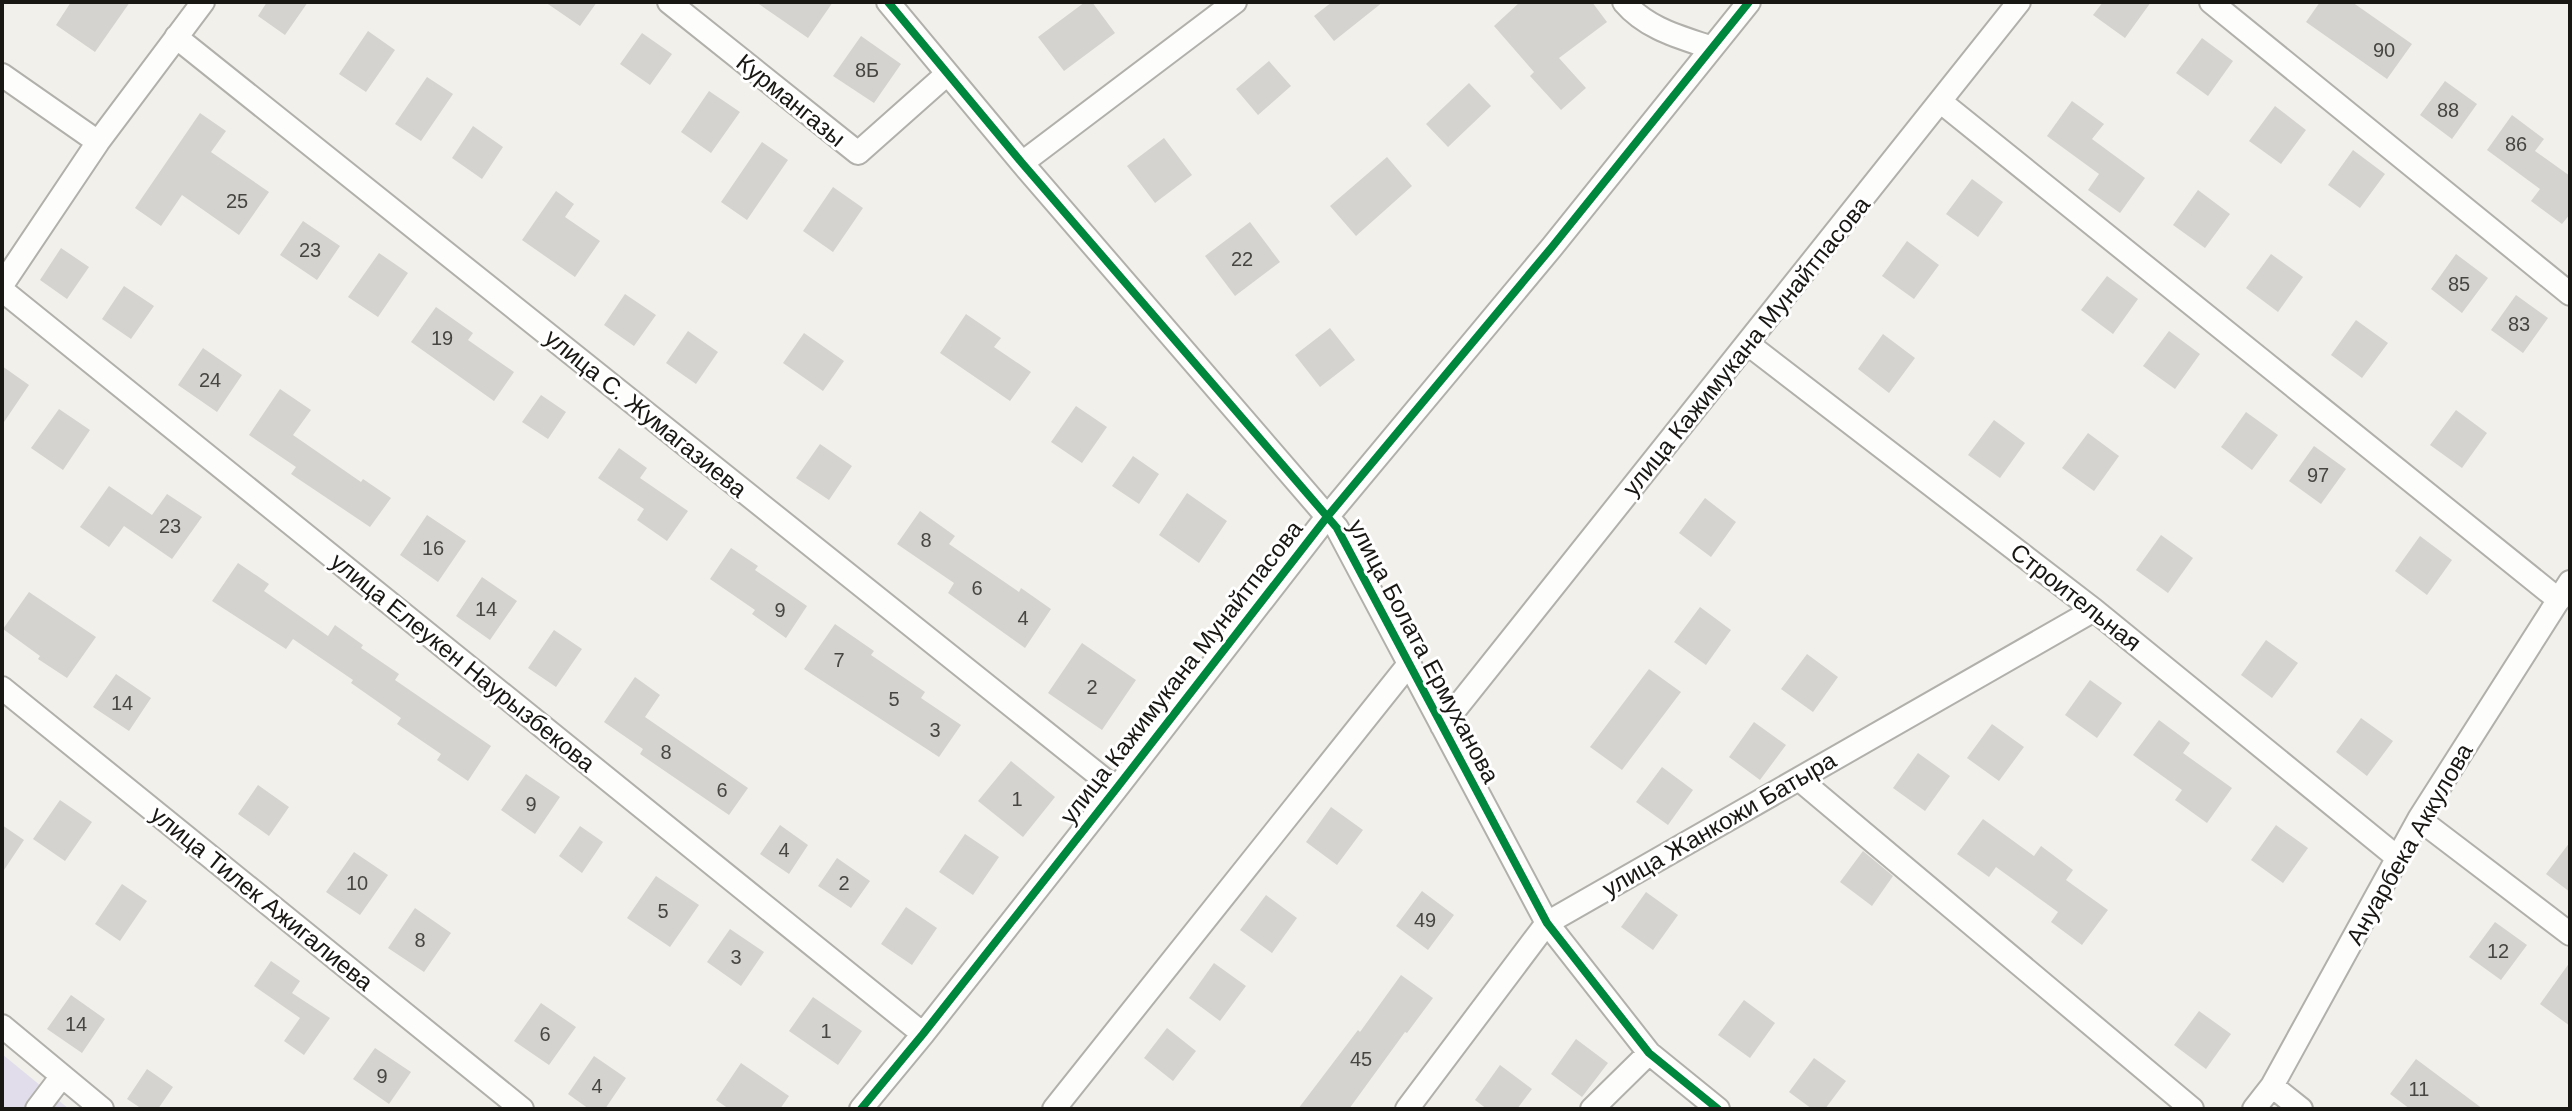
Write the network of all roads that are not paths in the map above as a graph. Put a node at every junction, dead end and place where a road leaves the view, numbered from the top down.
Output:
1 (203, 2) edge
2 (669, 2) edge
3 (888, 2) edge
4 (1235, 2) edge
5 (1624, 2) edge
6 (1749, 2) edge
7 (2019, 2) edge
8 (2211, 2) edge
9 (176, 37) junction
10 (1712, 48) junction
11 (947, 74) junction
12 (2, 75) edge
13 (1941, 102) junction
14 (98, 142) junction
15 (1022, 163) junction
16 (2, 288) edge
17 (2570, 294) edge
18 (1748, 344) junction
19 (1327, 517) junction
20 (2564, 591) edge
21 (2094, 610) junction
22 (1409, 664) junction
23 (2, 688) edge
24 (1442, 726) junction
25 (1799, 779) junction
26 (1116, 789) junction
27 (2419, 819) junction
28 (2398, 858) junction
29 (1547, 923) junction
30 (2570, 934) edge
31 (2, 1026) edge
32 (923, 1034) junction
33 (1649, 1053) junction
34 (62, 1076) junction
35 (2272, 1086) junction
36 (37, 1109) edge
37 (102, 1109) edge
38 (522, 1109) edge
39 (861, 1109) edge
40 (1054, 1109) edge
41 (1407, 1109) edge
42 (1592, 1109) edge
43 (1718, 1109) edge
44 (2192, 1109) edge
45 (2254, 1109) edge
46 (2301, 1109) edge

1 - 9 street
2 - 11 street, Курмангазы
3 - 11 street, улица Болата Ермуханова
4 - 15 street
5 - 10 street
6 - 10 street, улица Кажимукана Мунайтпасова
7 - 13 street, улица Кажимукана Мунайтпасова
8 - 17 street
9 - 14 street
9 - 26 street, улица С. Жумагазиева
10 - 19 street, улица Кажимукана Мунайтпасова
11 - 15 street, улица Болата Ермуханова
12 - 14 street
13 - 18 street, улица Кажимукана Мунайтпасова
13 - 20 street
14 - 16 street
15 - 19 street, улица Болата Ермуханова
16 - 32 street, улица Елеукен Наурызбекова
18 - 21 street, Строительная
18 - 24 street, улица Кажимукана Мунайтпасова
19 - 22 street, улица Болата Ермуханова
19 - 26 street, улица Кажимукана Мунайтпасова
20 - 27 street, Ануарбека Аккулова
21 - 25 street, улица Жанкожи Батыра
21 - 28 street, Строительная
22 - 24 street, улица Болата Ермуханова
22 - 40 street
23 - 38 street, улица Тилек Ажигалиева
24 - 29 street, улица Болата Ермуханова
25 - 29 street, улица Жанкожи Батыра
25 - 44 street
26 - 32 street, улица Кажимукана Мунайтпасова
27 - 28 street, Ануарбека Аккулова
27 - 30 street
28 - 35 street, Ануарбека Аккулова
29 - 33 street, улица Болата Ермуханова
29 - 41 street, улица Жанкожи Батыра
31 - 34 street
32 - 39 street, улица Кажимукана Мунайтпасова
33 - 42 street
33 - 43 street, улица Болата Ермуханова
34 - 36 street
34 - 37 street
35 - 45 street, Ануарбека Аккулова
35 - 46 street

